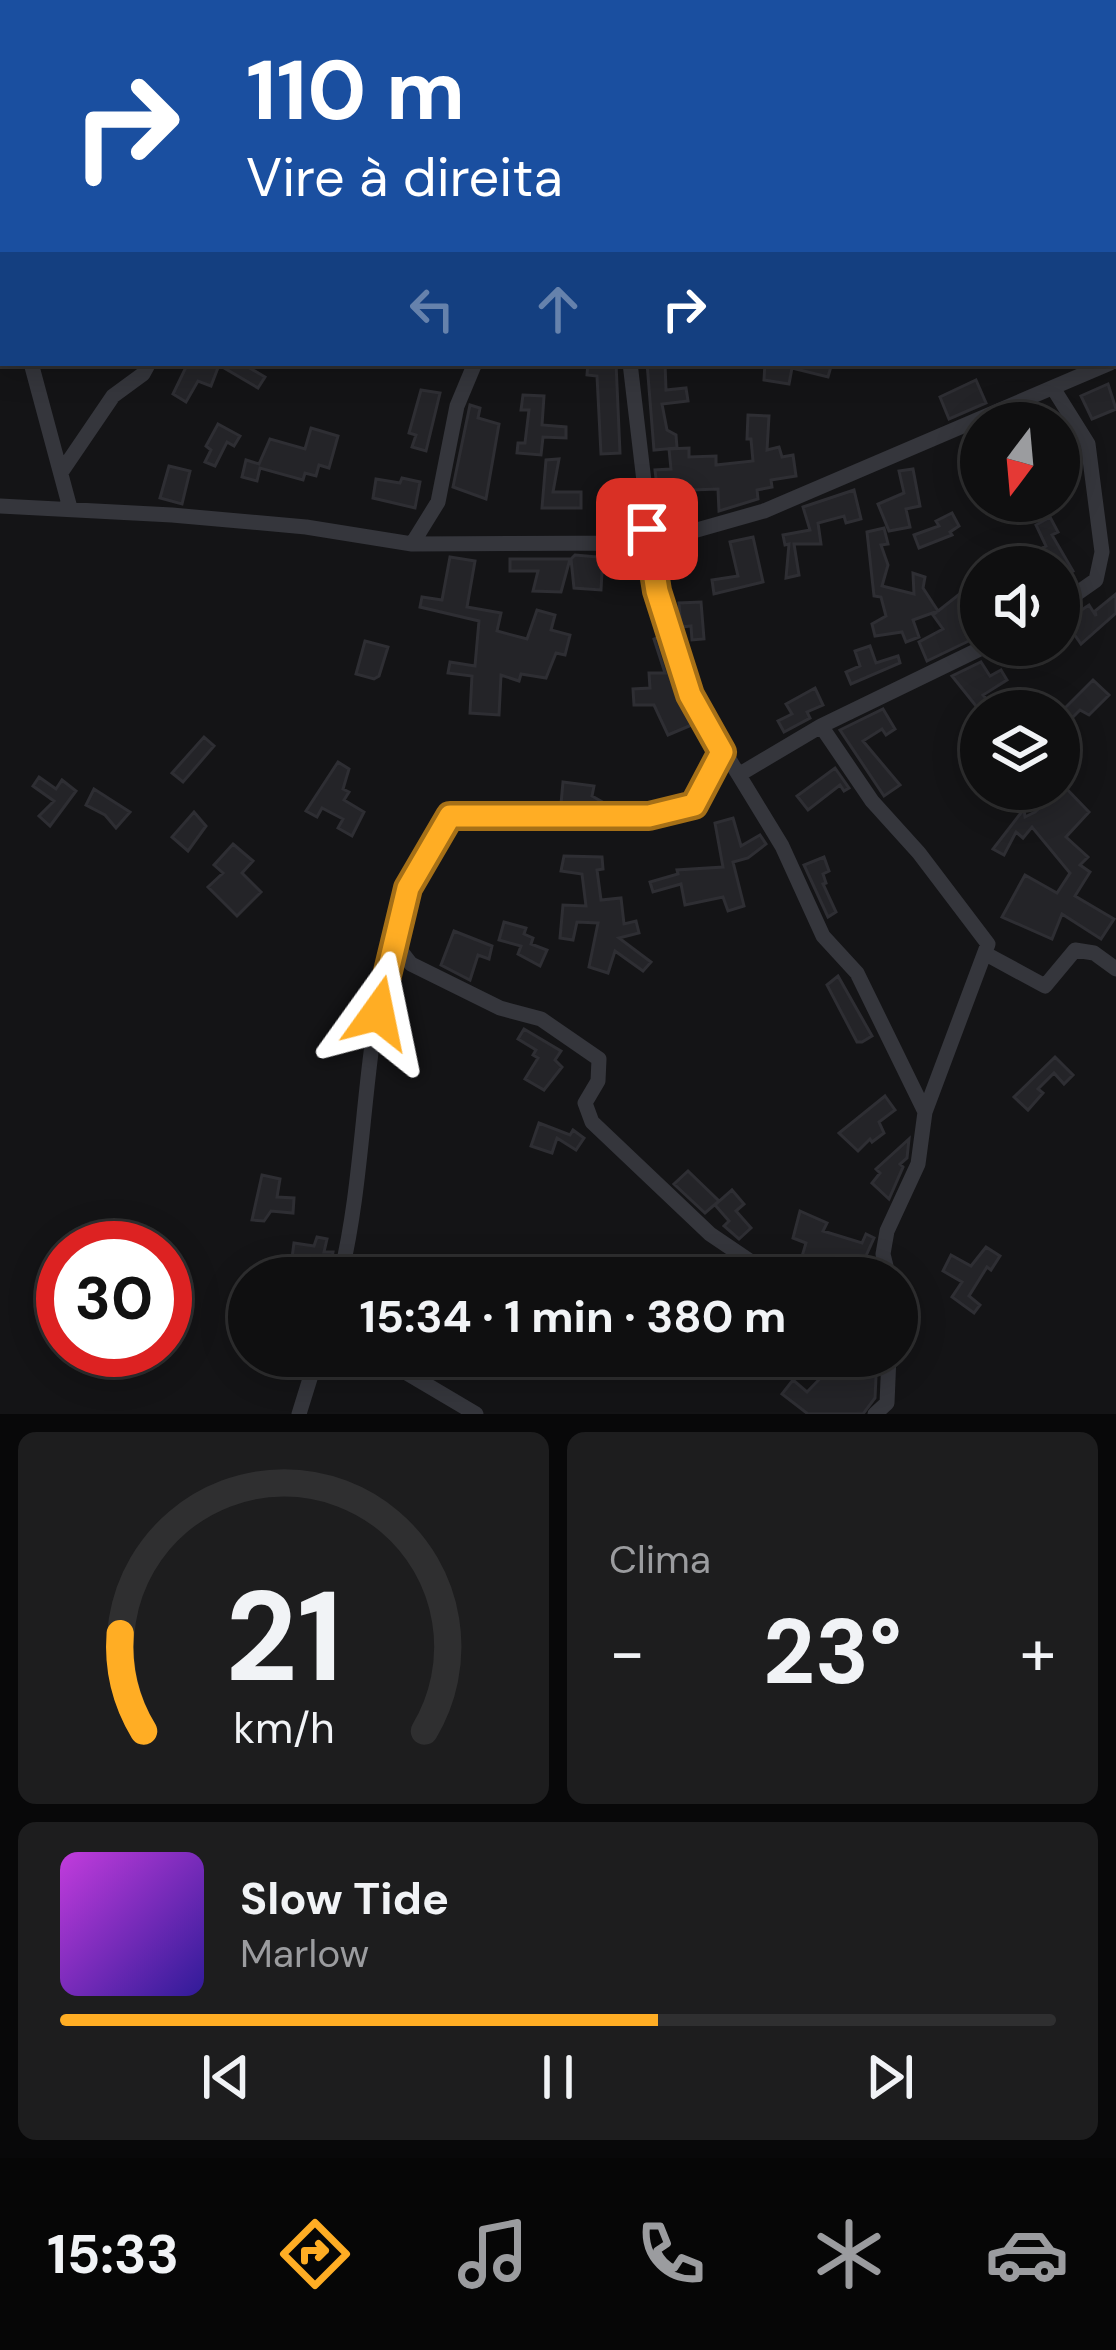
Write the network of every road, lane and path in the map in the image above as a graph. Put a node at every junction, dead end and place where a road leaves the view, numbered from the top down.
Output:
1 (32, 366) edge
2 (147, 366) edge
3 (474, 366) edge
4 (630, 366) edge
5 (1104, 366) edge
6 (1053, 388) junction
7 (62, 471) junction
8 (0, 506) edge
9 (70, 508) junction
10 (651, 543) junction
11 (412, 544) junction
12 (1080, 591) edge
13 (960, 659) edge
14 (821, 726) junction
15 (722, 752) junction
16 (740, 775) junction
17 (393, 941) junction
18 (986, 954) junction
19 (1116, 969) edge
20 (925, 1112) junction
21 (344, 1257) edge
22 (744, 1257) edge
23 (886, 1257) edge
24 (310, 1377) edge
25 (413, 1377) edge
26 (888, 1377) edge
27 (299, 1414) edge
28 (476, 1414) edge
29 (875, 1414) edge

1 - 7 street
2 - 7 street
3 - 11 street
4 - 10 street
5 - 6 street
6 - 10 street
6 - 12 street
7 - 9 street
8 - 9 street
9 - 11 street
10 - 11 street
10 - 15 street
13 - 14 street
14 - 16 street
14 - 18 street
15 - 16 street
15 - 17 street
16 - 20 street
17 - 21 street
17 - 22 street
18 - 19 street
18 - 20 street
20 - 23 street
24 - 27 street
25 - 28 street
26 - 29 street

